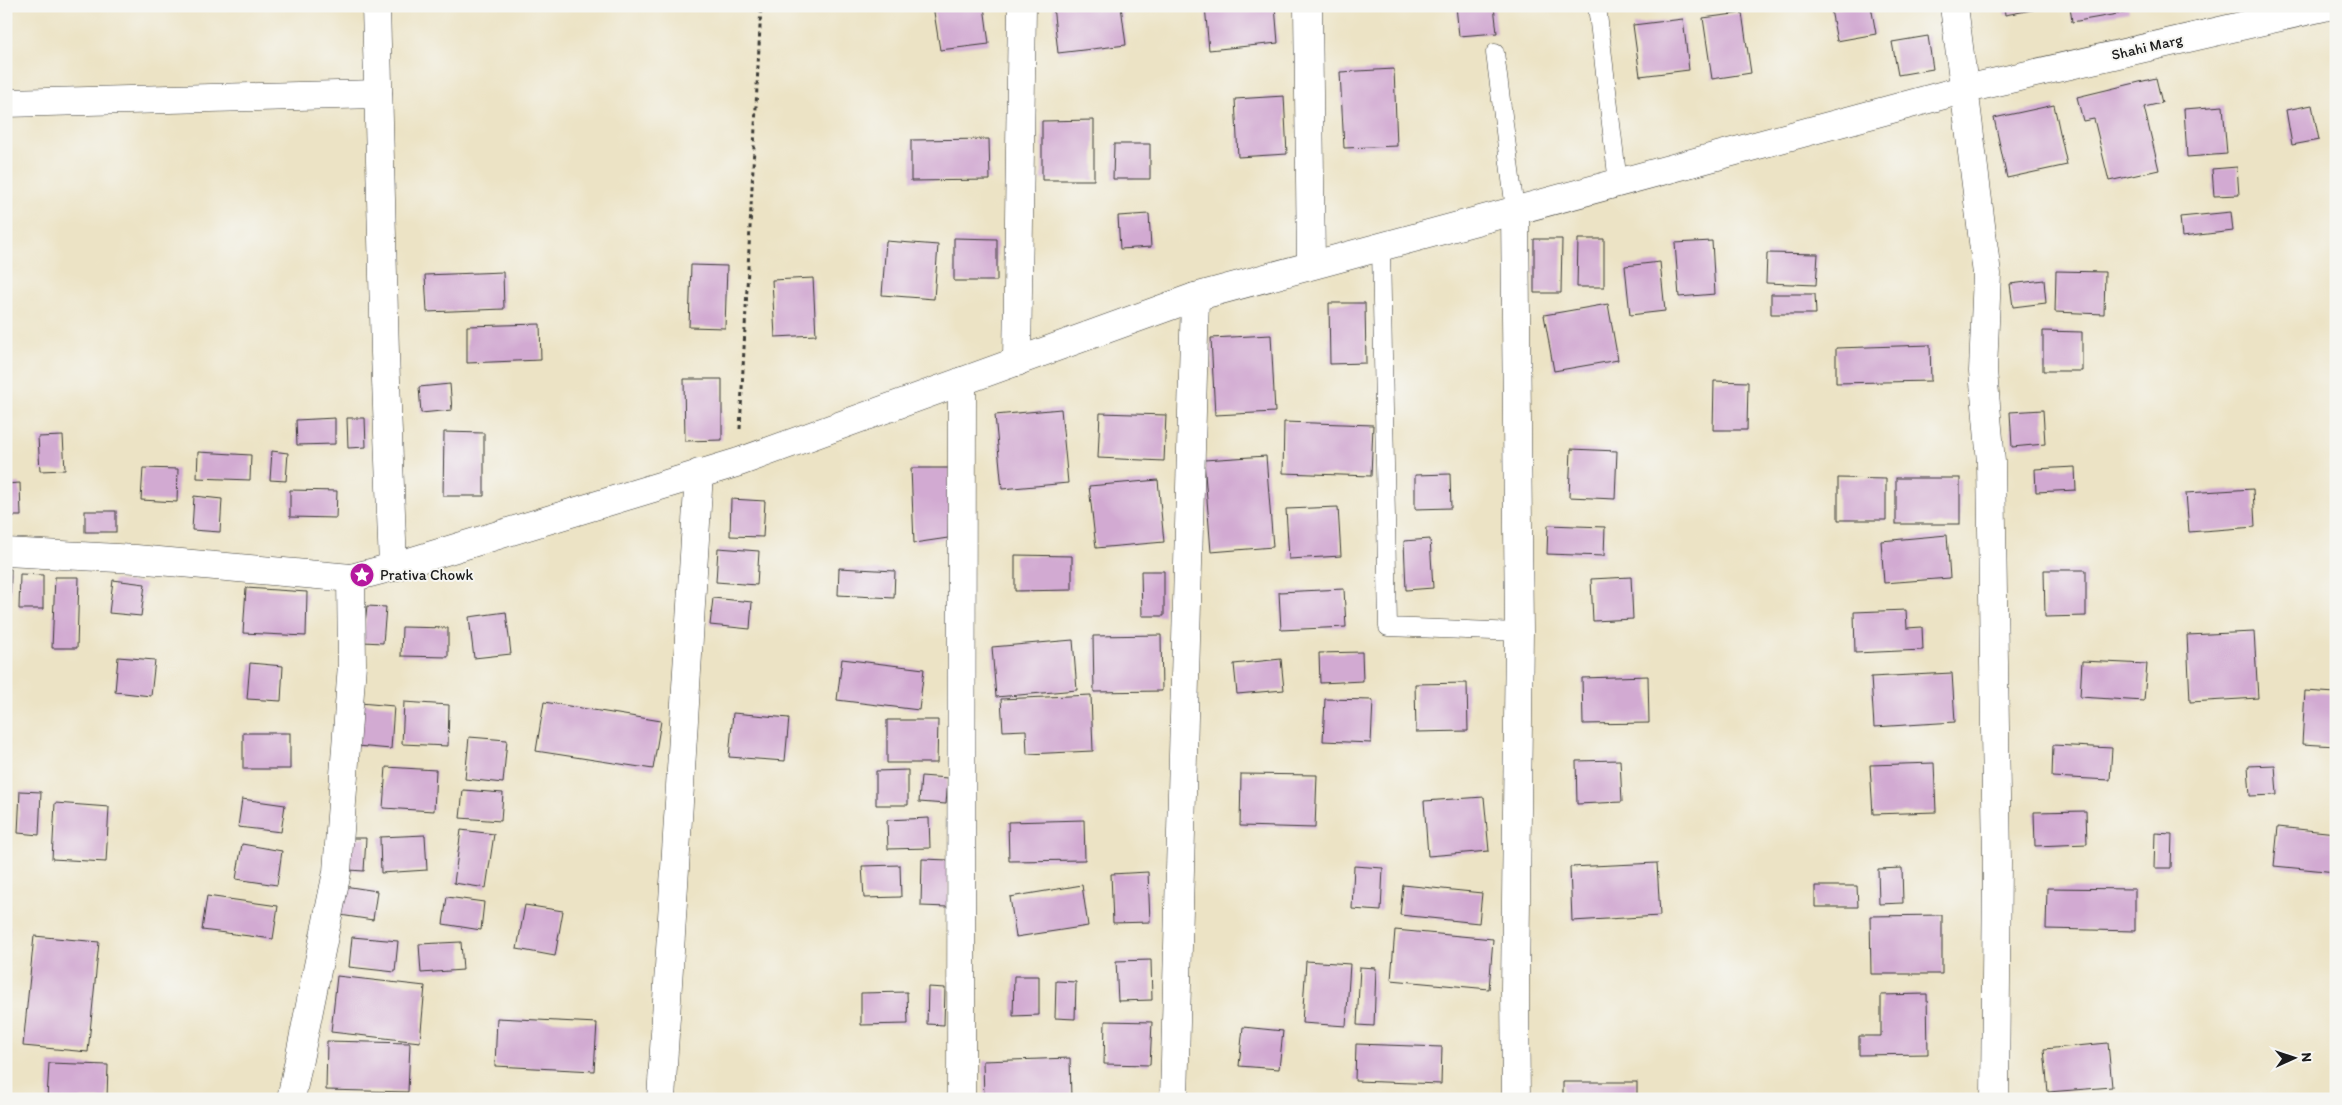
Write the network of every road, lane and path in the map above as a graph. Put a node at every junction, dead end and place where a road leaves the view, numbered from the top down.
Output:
1 (376, 6) edge
2 (761, 6) edge
3 (1022, 6) edge
4 (1308, 6) edge
5 (1597, 6) edge
6 (1954, 6) edge
7 (2328, 6) edge
8 (1495, 53) dead end
9 (1966, 88) junction
10 (378, 94) junction
11 (6, 103) edge
12 (1618, 183) junction
13 (1515, 210) junction
14 (1381, 247) junction
15 (1311, 265) junction
16 (1195, 297) junction
17 (1017, 362) junction
18 (962, 381) junction
19 (739, 462) junction
20 (699, 473) junction
21 (6, 552) edge
22 (393, 567) junction
23 (351, 578) junction
24 (1519, 632) junction
25 (291, 1099) edge
26 (661, 1099) edge
27 (961, 1099) edge
28 (1174, 1099) edge
29 (1516, 1099) edge
30 (1994, 1099) edge

1 - 10 street
2 - 19 path
3 - 17 street
4 - 15 street
5 - 12 lane
6 - 9 street
7 - 9 street, Shahi Marg
8 - 13 lane
9 - 12 street, Shahi Marg
9 - 30 street
10 - 11 street
10 - 22 street
12 - 13 street, Shahi Marg
13 - 14 street, Shahi Marg
13 - 24 street
14 - 15 street, Shahi Marg
14 - 24 lane
15 - 16 street, Shahi Marg
16 - 17 street, Shahi Marg
16 - 28 street
17 - 18 street, Shahi Marg
18 - 19 street, Shahi Marg
18 - 27 street
19 - 20 street, Shahi Marg
20 - 22 street, Shahi Marg
20 - 26 street
21 - 23 street, Shahi Marg
22 - 23 street, Shahi Marg
23 - 25 street
24 - 29 street

